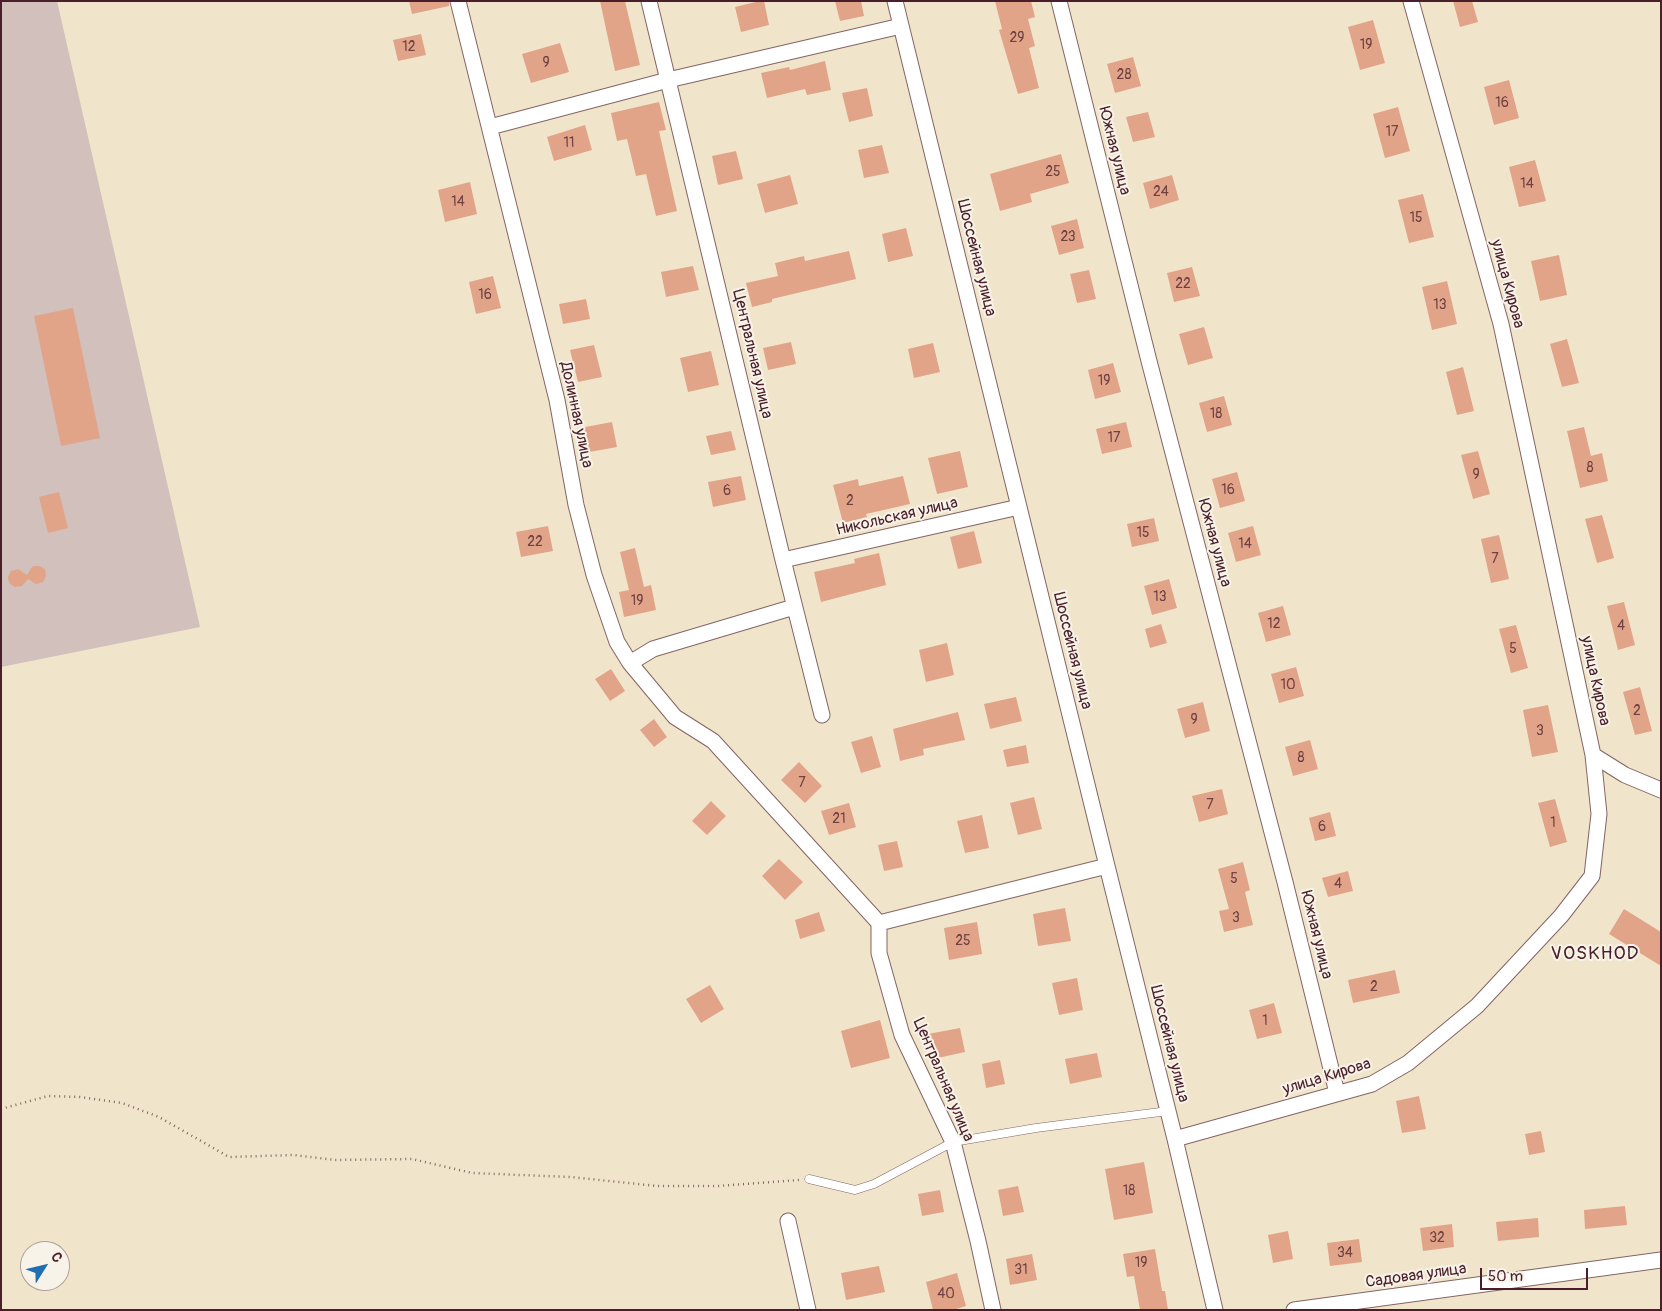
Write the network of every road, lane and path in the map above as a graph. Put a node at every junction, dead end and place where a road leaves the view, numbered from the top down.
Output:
1 (458, 1) edge
2 (649, 1) edge
3 (895, 1) edge
4 (1059, 1) edge
5 (1411, 1) edge
6 (901, 26) junction
7 (668, 80) junction
8 (490, 128) junction
9 (1019, 508) junction
10 (783, 560) junction
11 (794, 607) junction
12 (630, 662) junction
13 (822, 715) dead end
14 (1593, 755) junction
15 (1661, 790) edge
16 (1106, 866) junction
17 (879, 923) junction
18 (1337, 1093) junction
19 (1, 1109) edge
20 (1168, 1111) junction
21 (1175, 1139) junction
22 (953, 1142) junction
23 (809, 1179) joint
24 (788, 1221) dead end
25 (1661, 1260) edge
26 (808, 1310) edge
27 (992, 1310) edge
28 (1215, 1310) edge
29 (1294, 1310) edge

1 - 8 street, Долинная улица
2 - 7 street, Центральная улица
3 - 6 street, Шоссейная улица
4 - 18 street, Южная улица
5 - 14 street, улица Кирова
6 - 7 street
6 - 9 street, Шоссейная улица
7 - 8 street
7 - 10 street, Центральная улица
8 - 12 street, Долинная улица
9 - 10 street, Никольская улица
9 - 16 street, Шоссейная улица
10 - 11 street, Центральная улица
11 - 12 street
11 - 13 street, Центральная улица
12 - 17 street, Долинная улица
14 - 15 street
14 - 18 street, улица Кирова
16 - 17 street
16 - 20 street, Шоссейная улица
17 - 22 street, Центральная улица
18 - 21 street, улица Кирова
19 - 23 path
20 - 21 street, Шоссейная улица
20 - 22 lane
21 - 28 street, Шоссейная улица
22 - 23 lane
22 - 27 street, Центральная улица
24 - 26 street
25 - 29 street, Садовая улица

